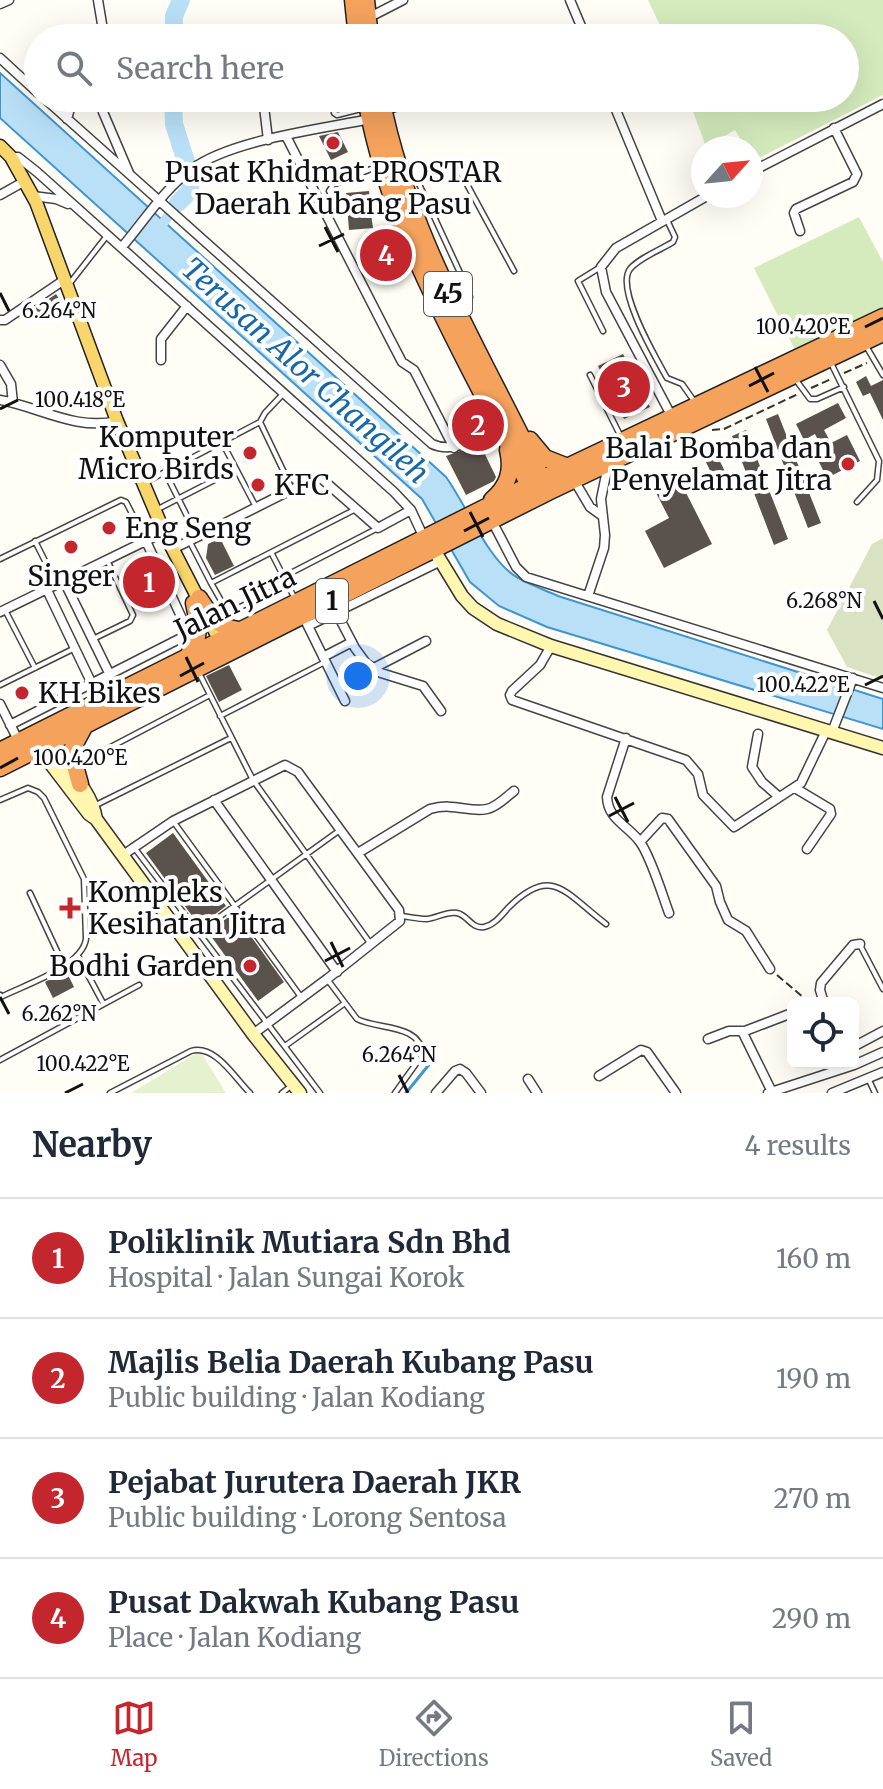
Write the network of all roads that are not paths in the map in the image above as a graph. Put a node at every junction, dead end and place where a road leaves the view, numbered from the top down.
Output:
1 (9, 0) edge
2 (98, 0) edge
3 (353, 0) edge
4 (366, 0) edge
5 (403, 0) edge
6 (570, 0) edge
7 (0, 4) edge
8 (367, 18) junction
9 (102, 24) edge
10 (356, 24) edge
11 (368, 24) edge
12 (580, 24) edge
13 (0, 58) edge
14 (24, 80) edge
15 (883, 104) edge
16 (59, 112) edge
17 (69, 112) edge
18 (103, 112) edge
19 (265, 112) edge
20 (359, 112) edge
21 (375, 112) edge
22 (376, 112) edge
23 (617, 112) edge
24 (67, 119) junction
25 (834, 128) junction
26 (286, 136) junction
27 (268, 140) junction
28 (0, 146) edge
29 (11, 157) junction
30 (381, 166) junction
31 (763, 166) edge
32 (131, 178) junction
33 (25, 181) junction
34 (411, 185) junction
35 (0, 195) edge
36 (33, 196) junction
37 (691, 205) edge
38 (76, 207) junction
39 (161, 207) junction
40 (338, 210) dead end
41 (664, 220) junction
42 (800, 231) dead end
43 (108, 235) junction
44 (125, 243) junction
45 (601, 267) junction
46 (514, 271) dead end
47 (66, 284) junction
48 (187, 306) junction
49 (883, 317) edge
50 (0, 320) edge
51 (603, 331) dead end
52 (883, 333) edge
53 (864, 343) junction
54 (829, 359) junction
55 (161, 360) dead end
56 (0, 365) edge
57 (791, 370) junction
58 (590, 375) dead end
59 (883, 375) edge
60 (844, 387) junction
61 (283, 394) junction
62 (0, 400) edge
63 (13, 403) junction
64 (699, 412) junction
65 (672, 418) junction
66 (117, 421) junction
67 (260, 422) junction
68 (505, 425) junction
69 (623, 441) junction
70 (222, 442) junction
71 (454, 448) junction
72 (608, 464) junction
73 (236, 469) junction
74 (165, 472) junction
75 (571, 473) junction
76 (143, 483) junction
77 (539, 489) junction
78 (292, 490) junction
79 (179, 498) junction
80 (857, 502) dead end
81 (256, 508) junction
82 (356, 509) junction
83 (155, 510) junction
84 (411, 510) junction
85 (601, 515) junction
86 (481, 518) junction
87 (378, 528) junction
88 (164, 532) junction
89 (193, 538) junction
90 (35, 541) junction
91 (146, 541) junction
92 (433, 546) junction
93 (175, 553) junction
94 (271, 553) junction
95 (0, 559) edge
96 (107, 560) junction
97 (283, 577) junction
98 (61, 583) junction
99 (211, 583) junction
100 (287, 584) junction
101 (47, 590) junction
102 (588, 596) junction
103 (196, 600) junction
104 (334, 607) junction
105 (3, 611) edge
106 (302, 614) junction
107 (238, 630) junction
108 (93, 639) junction
109 (426, 641) dead end
110 (352, 642) junction
111 (551, 646) junction
112 (75, 648) junction
113 (220, 648) junction
114 (325, 659) junction
115 (192, 662) junction
116 (35, 668) junction
117 (372, 669) junction
118 (110, 675) junction
119 (851, 682) junction
120 (92, 684) junction
121 (0, 685) edge
122 (883, 688) edge
123 (210, 695) junction
124 (345, 701) dead end
125 (0, 704) edge
126 (441, 711) dead end
127 (220, 716) junction
128 (10, 725) junction
129 (85, 726) junction
130 (832, 728) junction
131 (758, 734) dead end
132 (231, 738) junction
133 (626, 738) junction
134 (35, 740) junction
135 (883, 748) edge
136 (0, 751) edge
137 (74, 766) junction
138 (0, 768) edge
139 (253, 780) junction
140 (80, 784) junction
141 (795, 788) junction
142 (514, 791) dead end
143 (778, 796) junction
144 (0, 800) edge
145 (214, 800) junction
146 (95, 812) junction
147 (173, 821) junction
148 (340, 830) junction
149 (640, 842) junction
150 (807, 849) dead end
151 (128, 851) junction
152 (358, 853) junction
153 (307, 854) junction
154 (270, 882) junction
155 (30, 893) dead end
156 (234, 907) junction
157 (669, 913) dead end
158 (402, 916) junction
159 (606, 924) dead end
160 (197, 933) junction
161 (860, 944) joint
162 (371, 945) junction
163 (78, 956) junction
164 (64, 966) junction
165 (770, 969) road end
166 (337, 972) junction
167 (327, 979) junction
168 (139, 985) dead end
169 (883, 989) edge
170 (0, 997) edge
171 (822, 997) edge
172 (302, 998) junction
173 (345, 1003) junction
174 (103, 1004) junction
175 (787, 1015) edge
176 (267, 1023) junction
177 (742, 1031) junction
178 (883, 1031) edge
179 (253, 1034) junction
180 (708, 1039) dead end
181 (859, 1044) edge
182 (285, 1046) junction
183 (883, 1052) edge
184 (0, 1060) edge
185 (859, 1062) edge
186 (839, 1069) edge
187 (883, 1072) edge
188 (599, 1076) dead end
189 (868, 1078) junction
190 (528, 1079) dead end
191 (291, 1090) edge
192 (770, 1092) edge
193 (110, 1093) edge
194 (250, 1093) edge
195 (320, 1093) edge
196 (395, 1093) edge
197 (436, 1093) edge
198 (481, 1093) edge
199 (537, 1093) edge
200 (676, 1093) edge
201 (832, 1093) edge
202 (875, 1093) edge

1 - 7 street
2 - 9 street
3 - 10 highway
4 - 8 highway
5 - 8 street
6 - 12 street
8 - 11 highway
13 - 14 street
15 - 25 street
16 - 24 street
17 - 24 street
18 - 32 street
19 - 27 street
20 - 26 street
21 - 30 highway, 45
22 - 34 highway, 45
23 - 41 street
24 - 32 street
25 - 31 street
25 - 42 street
26 - 27 street
26 - 71 street
27 - 39 street
28 - 29 main road
29 - 33 main road
29 - 38 street
30 - 40 lane
30 - 68 highway, 45
32 - 39 street
33 - 35 street
33 - 36 main road
34 - 46 lane
34 - 68 highway, 45
36 - 38 street
36 - 47 main road
37 - 41 street
38 - 43 street
39 - 44 street
39 - 71 street
41 - 45 street
41 - 64 lane
43 - 44 street
43 - 47 lane
44 - 48 street
45 - 51 lane
45 - 65 street
47 - 50 street
47 - 66 main road
48 - 55 street
48 - 61 street
49 - 57 highway, Jalan Jitra / 1
52 - 53 highway, Jalan Jitra / 1
53 - 54 highway, Jalan Jitra / 1
53 - 59 lane
54 - 57 highway, Jalan Jitra / 1
54 - 60 lane
56 - 63 street
57 - 60 lane
57 - 64 highway, Jalan Jitra / 1
58 - 69 lane
60 - 80 lane
61 - 67 lane
61 - 84 street
62 - 63 street
63 - 66 street
64 - 65 highway, Jalan Jitra / 1
64 - 72 highway, Jalan Jitra / 1
65 - 69 highway, Jalan Jitra / 1
66 - 76 main road
67 - 70 lane
67 - 78 lane
68 - 71 street
68 - 75 highway
68 - 77 highway, 45
68 - 86 highway
69 - 75 highway, Jalan Jitra / 1
70 - 73 lane
70 - 74 lane
72 - 75 highway, Jalan Jitra / 1
72 - 85 street
73 - 79 lane
73 - 81 lane
74 - 76 lane
74 - 79 lane
75 - 77 highway, Jalan Jitra / 1
75 - 85 street
76 - 83 main road
77 - 86 highway, Jalan Jitra / 1
78 - 81 street
78 - 82 street
79 - 83 lane
79 - 89 lane
81 - 89 street
82 - 87 street
82 - 94 lane
83 - 88 main road
84 - 87 street
84 - 92 street
85 - 102 street
86 - 92 highway, Jalan Jitra / 1
86 - 102 street
87 - 97 lane
88 - 91 street
88 - 93 main road
89 - 93 street
89 - 99 lane
90 - 91 lane
90 - 95 lane
90 - 98 lane
91 - 96 street
91 - 118 street
92 - 104 highway, Jalan Jitra / 1
92 - 106 highway, Jalan Jitra / 1
92 - 111 main road
93 - 103 main road
94 - 97 lane
94 - 99 lane
96 - 98 street
96 - 108 lane
97 - 100 lane
98 - 101 street
98 - 108 street
99 - 100 lane
100 - 106 lane
101 - 105 street
101 - 112 street
102 - 119 street
103 - 107 highway
103 - 113 main road
103 - 115 highway
104 - 106 highway, Jalan Jitra / 1
104 - 110 street
105 - 116 lane
106 - 107 highway, Jalan Jitra / 1
106 - 113 highway, Jalan Jitra / 1
106 - 114 street
107 - 113 highway, Jalan Jitra / 1
108 - 118 street
109 - 117 street
110 - 114 street
110 - 117 street
111 - 130 main road
111 - 133 street
112 - 116 lane
112 - 120 street
113 - 115 highway, Jalan Jitra / 1
114 - 124 street
114 - 127 lane
115 - 123 lane
115 - 129 highway, Jalan Jitra / 1
115 - 134 highway, Jalan Jitra / 1
116 - 121 lane
117 - 126 street
118 - 120 street
119 - 122 street
119 - 130 street
120 - 128 street
123 - 127 lane
123 - 137 lane
125 - 128 street
127 - 132 lane
128 - 134 street
129 - 134 highway, Jalan Jitra / 1
129 - 137 highway
130 - 135 main road
130 - 141 street
131 - 143 street
132 - 139 lane
132 - 146 lane
133 - 143 street
133 - 149 street
134 - 136 highway, Jalan Jitra / 1
134 - 138 highway, Jalan Jitra / 1
134 - 140 main road
134 - 146 main road
137 - 140 highway
139 - 145 street
139 - 148 street
139 - 153 lane
140 - 146 main road
141 - 143 street
141 - 150 street
142 - 152 street
144 - 163 lane
145 - 147 street
145 - 154 street
146 - 151 main road
147 - 151 street
147 - 156 lane
148 - 152 street
148 - 153 lane
149 - 157 street
149 - 165 street
151 - 160 lane
151 - 179 main road
152 - 158 street
153 - 154 lane
153 - 162 lane
154 - 156 lane
154 - 166 street
155 - 164 lane
156 - 160 lane
156 - 172 lane
158 - 159 lane
158 - 162 street
160 - 176 lane
161 - 169 lane
161 - 171 street
162 - 166 street
163 - 164 lane
163 - 174 lane
164 - 170 lane
166 - 167 street
167 - 172 street
167 - 173 lane
168 - 174 lane
172 - 176 street
173 - 182 lane
173 - 196 lane
174 - 184 lane
175 - 177 street
176 - 179 street
176 - 182 lane
177 - 180 street
177 - 192 street
178 - 181 street
179 - 191 main road
182 - 195 lane
183 - 185 street
186 - 192 street
187 - 189 street
188 - 200 street
189 - 201 street
189 - 202 lane
190 - 199 street
193 - 194 lane
197 - 198 street

